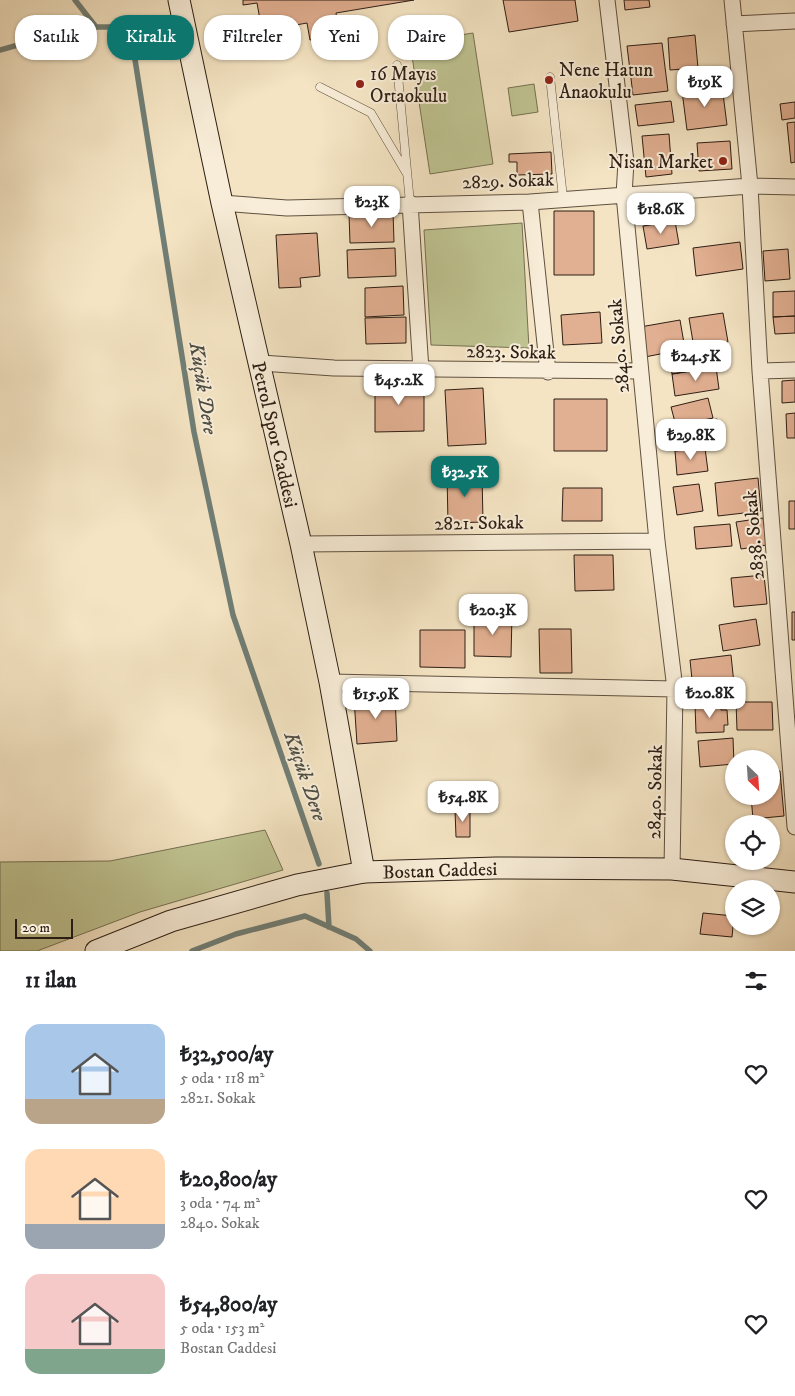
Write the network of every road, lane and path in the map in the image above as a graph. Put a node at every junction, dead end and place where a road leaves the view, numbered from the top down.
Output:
1 (179, 0) edge
2 (607, 0) edge
3 (732, 0) edge
4 (795, 21) edge
5 (734, 24) junction
6 (397, 65) dead end
7 (550, 77) dead end
8 (320, 87) dead end
9 (408, 176) junction
10 (750, 186) junction
11 (795, 187) edge
12 (624, 195) junction
13 (562, 198) junction
14 (530, 202) junction
15 (222, 203) junction
16 (410, 203) junction
17 (261, 364) junction
18 (421, 370) junction
19 (795, 370) edge
20 (640, 371) junction
21 (760, 371) junction
22 (548, 372) junction
23 (656, 541) junction
24 (301, 544) junction
25 (330, 682) junction
26 (675, 689) junction
27 (795, 827) edge
28 (672, 869) junction
29 (364, 872) junction
30 (795, 882) edge
31 (96, 951) edge

1 - 15 street, Petrol Spor Caddesi
2 - 12 street, 2840. Sokak
3 - 5 street, 2838. Sokak
4 - 5 street
5 - 10 street, 2838. Sokak
6 - 9 lane
7 - 13 lane
8 - 9 lane
9 - 16 lane
10 - 11 street, 2829. Sokak
10 - 12 street, 2829. Sokak
10 - 21 street, 2838. Sokak
12 - 13 street, 2829. Sokak
12 - 20 street, 2840. Sokak
13 - 14 street, 2829. Sokak
14 - 16 street, 2829. Sokak
14 - 22 street
15 - 16 street, 2829. Sokak
15 - 17 street, Petrol Spor Caddesi
16 - 18 street
17 - 18 street, 2823. Sokak
17 - 24 street, Petrol Spor Caddesi
18 - 22 street, 2823. Sokak
19 - 21 street
20 - 22 street, 2823. Sokak
20 - 23 street, 2840. Sokak
21 - 27 street, 2838. Sokak
23 - 24 street, 2821. Sokak
23 - 26 street, 2840. Sokak
24 - 25 street, Petrol Spor Caddesi
25 - 26 street
25 - 29 street, Petrol Spor Caddesi
26 - 28 street, 2840. Sokak
28 - 29 street, Bostan Caddesi
28 - 30 street, Bostan Caddesi
29 - 31 street, Bostan Caddesi

